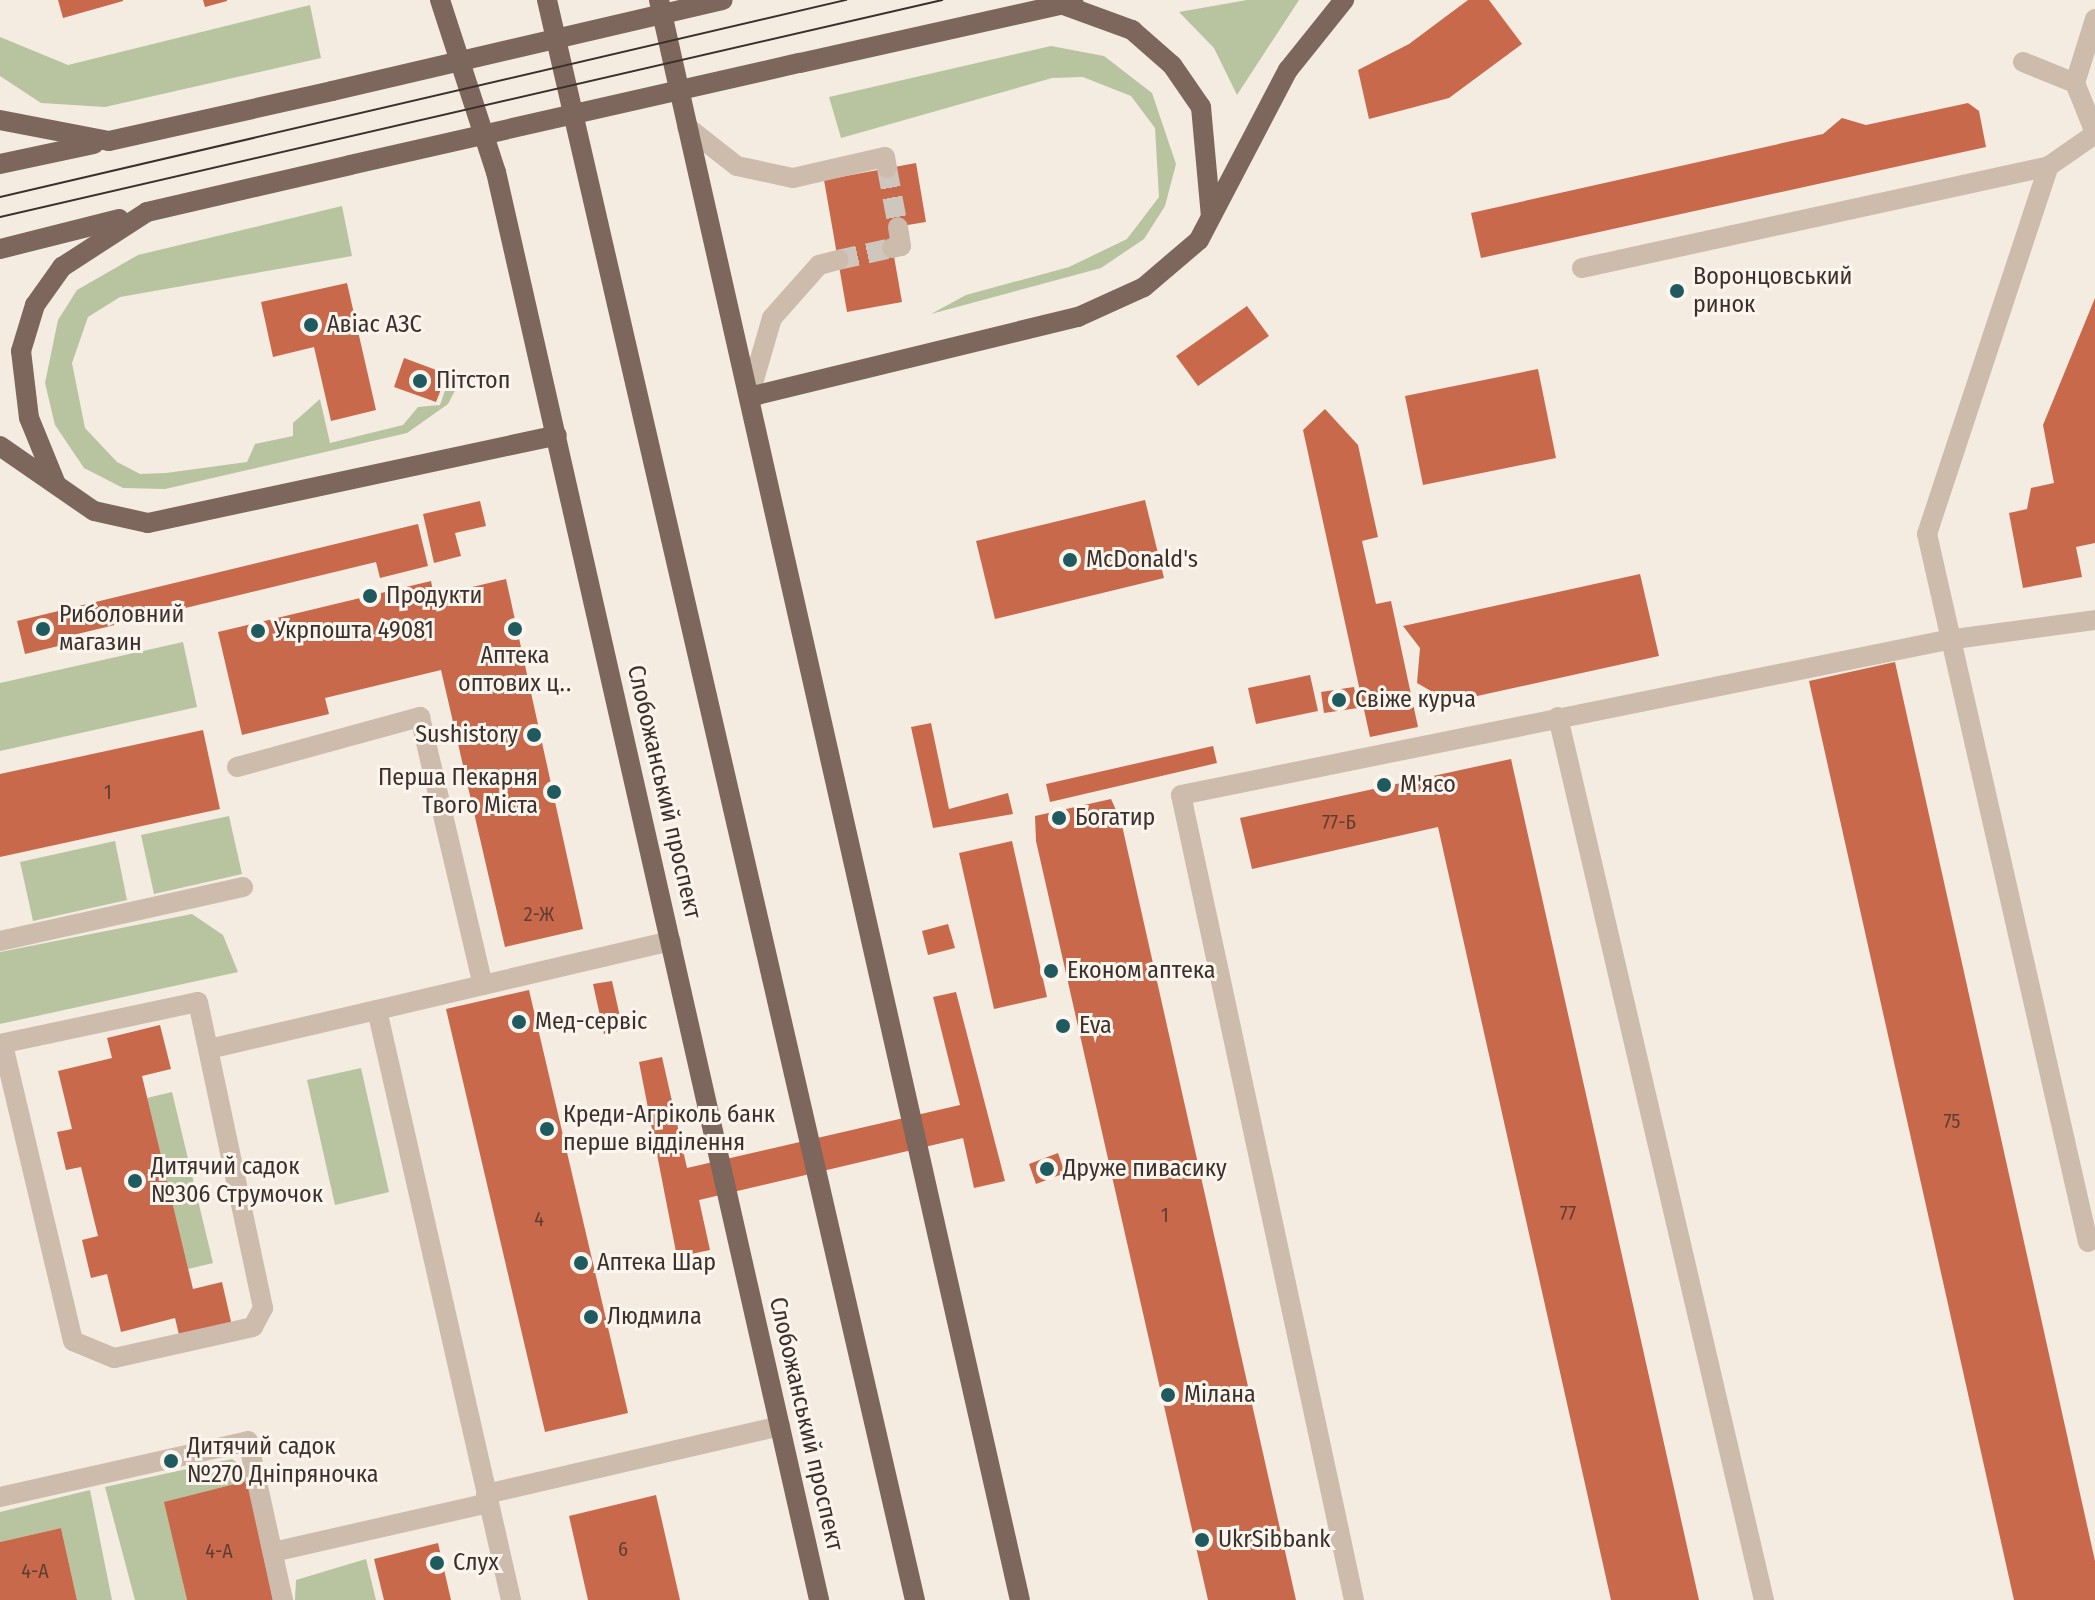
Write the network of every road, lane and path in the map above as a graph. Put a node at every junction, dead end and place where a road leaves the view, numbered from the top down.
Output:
1 (440, 0) edge
2 (547, 0) edge
3 (659, 0) edge
4 (723, 0) edge
5 (1344, 0) edge
6 (1071, 2) edge
7 (2095, 19) edge
8 (2023, 62) dead end
9 (2075, 83) junction
10 (0, 120) edge
11 (687, 127) junction
12 (2095, 133) edge
13 (109, 141) junction
14 (0, 164) edge
15 (2049, 166) junction
16 (887, 168) dead end
17 (147, 212) junction
18 (1211, 220) junction
19 (898, 227) tunnel mouth
20 (892, 248) dead end
21 (0, 249) edge
22 (838, 260) tunnel mouth
23 (1582, 268) dead end
24 (749, 397) junction
25 (557, 435) junction
26 (0, 446) edge
27 (56, 484) junction
28 (2095, 620) edge
29 (1947, 640) junction
30 (1558, 717) junction
31 (237, 767) dead end
32 (243, 887) dead end
33 (0, 941) edge
34 (671, 941) junction
35 (483, 985) junction
36 (377, 1010) junction
37 (1, 1044) edge
38 (209, 1049) junction
39 (2088, 1242) dead end
40 (780, 1426) junction
41 (0, 1497) edge
42 (487, 1498) junction
43 (273, 1552) junction
44 (283, 1600) edge
45 (511, 1600) edge
46 (819, 1600) edge
47 (915, 1600) edge
48 (1020, 1600) edge
49 (1354, 1600) edge
50 (1764, 1600) edge

1 - 25 main road, Слобожанський проспект
2 - 47 main road
3 - 11 main road
4 - 13 main road, bridge
5 - 18 main road
6 - 17 main road, bridge
6 - 18 main road
7 - 9 street
8 - 9 street
9 - 12 street
10 - 13 main road
11 - 16 street
11 - 24 main road
12 - 15 street
13 - 14 main road
15 - 23 street
15 - 29 street
17 - 21 main road
17 - 27 main road
18 - 24 main road
19 - 20 street
22 - 24 street
24 - 48 main road
25 - 27 main road
25 - 34 main road, Слобожанський проспект
26 - 27 main road
28 - 29 street
29 - 30 street
29 - 39 street
30 - 49 street
30 - 50 street
31 - 35 street
32 - 33 street
34 - 35 street
34 - 40 main road, Слобожанський проспект
35 - 36 street
36 - 38 street
36 - 42 street
37 - 38 street
37 - 38 street
40 - 42 street
40 - 46 main road, Слобожанський проспект
41 - 43 street
42 - 43 street
42 - 45 street
43 - 44 street

